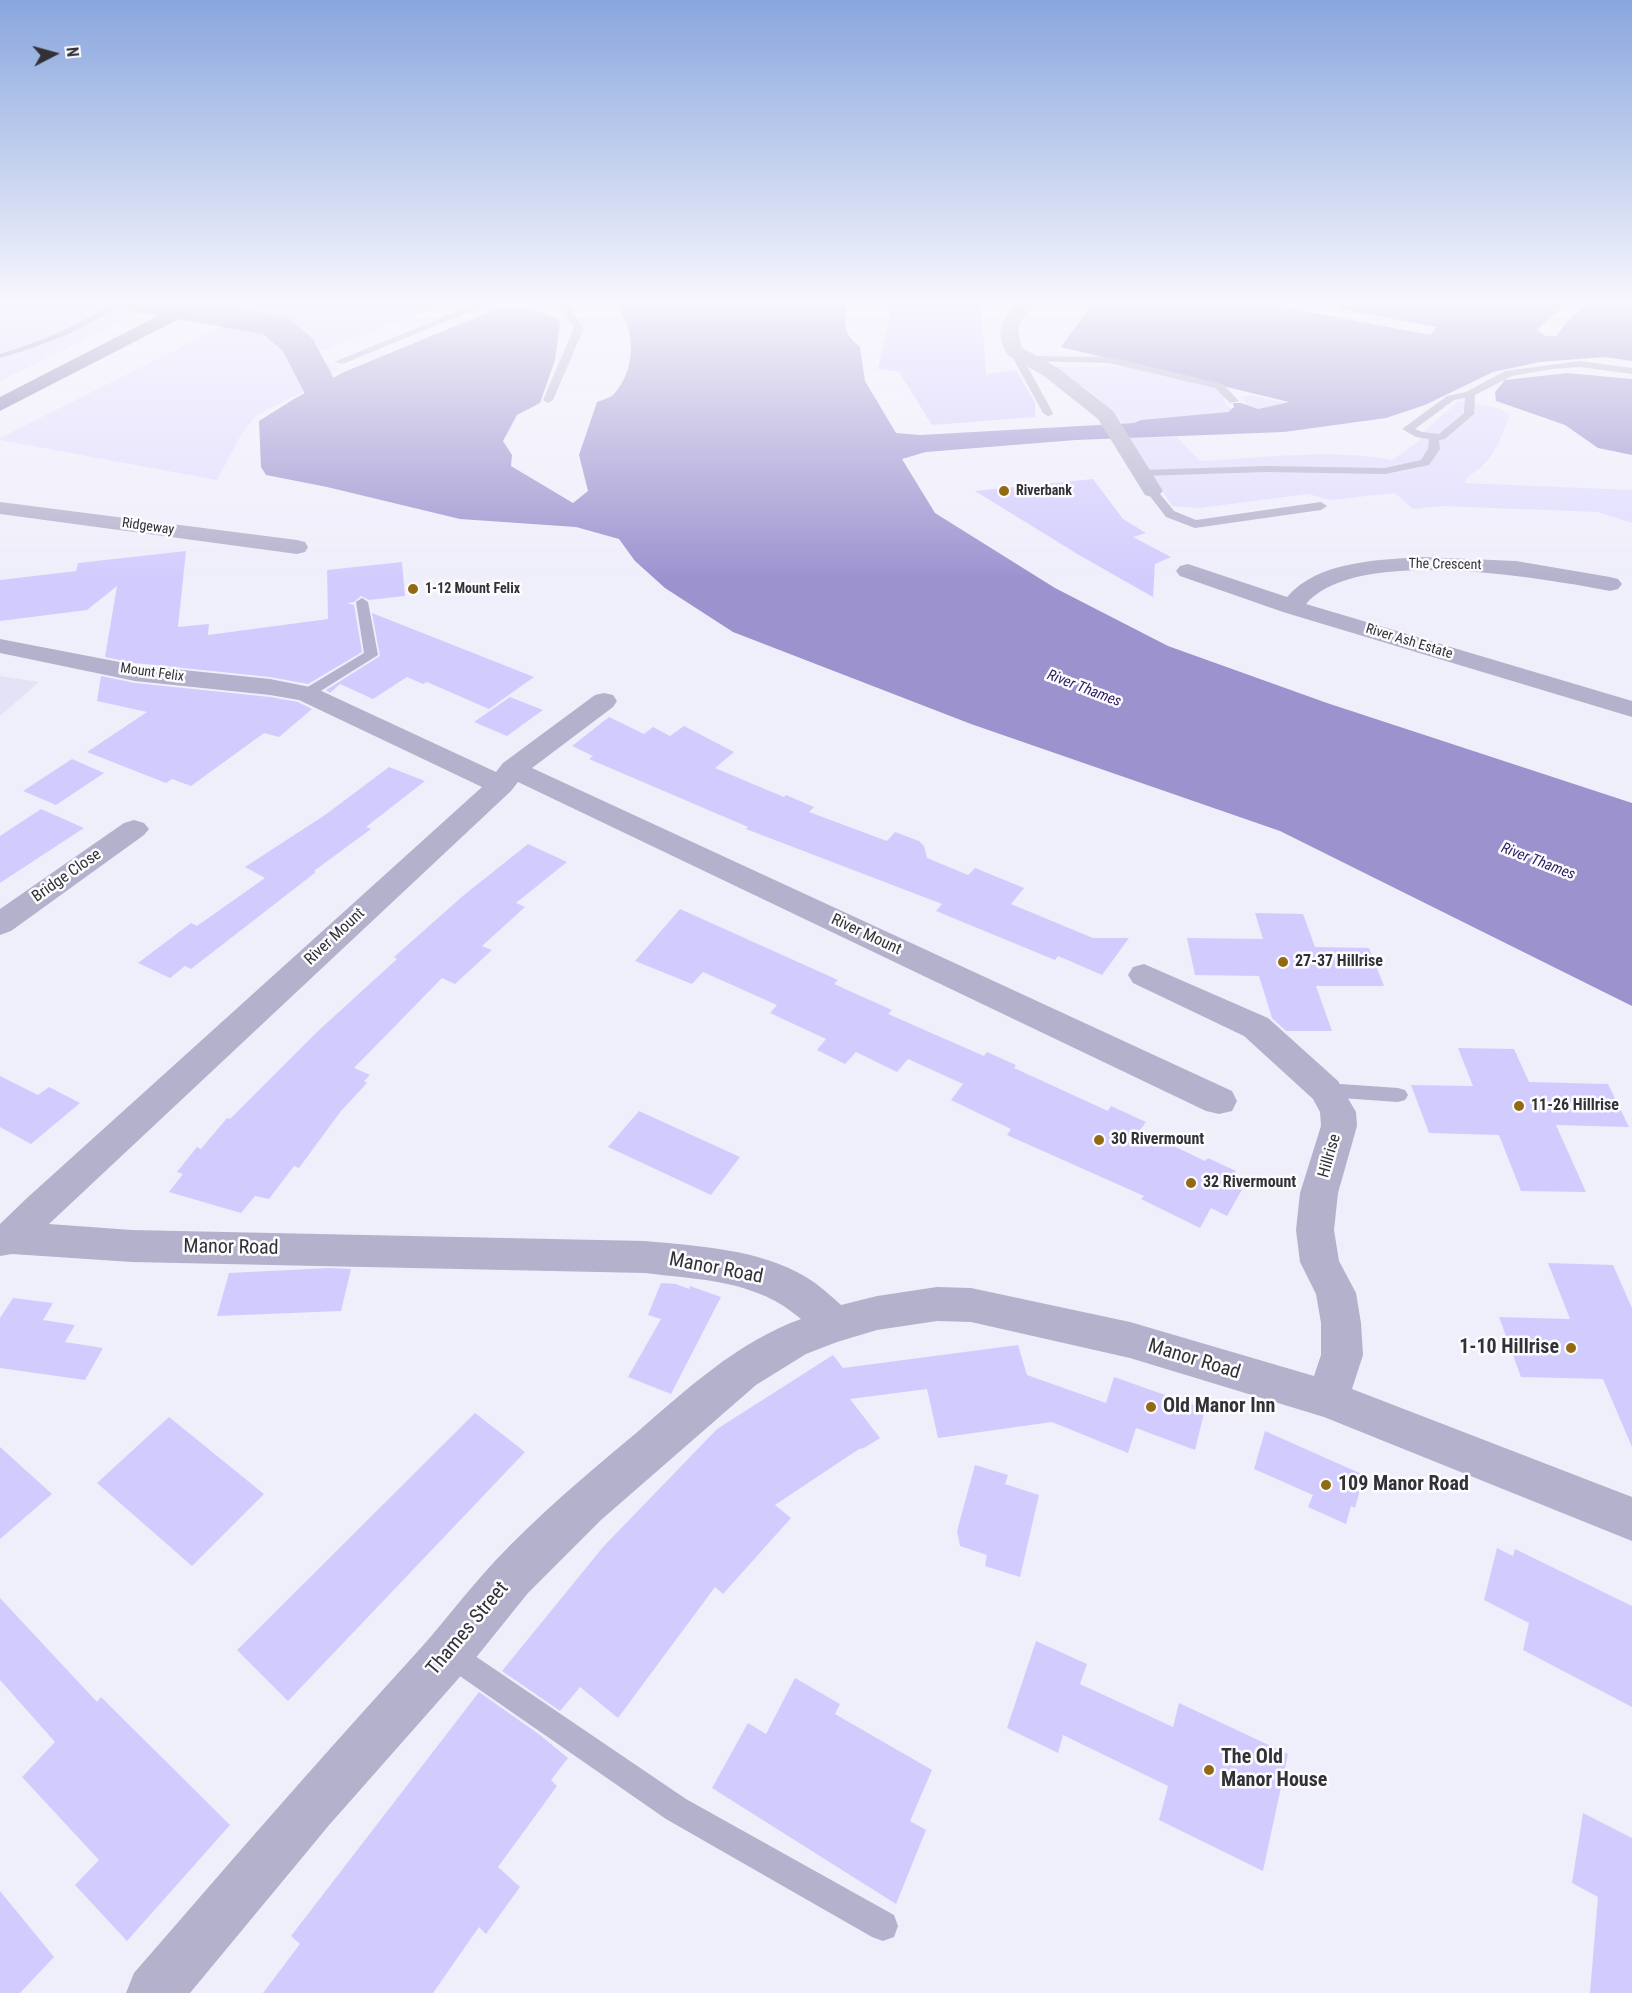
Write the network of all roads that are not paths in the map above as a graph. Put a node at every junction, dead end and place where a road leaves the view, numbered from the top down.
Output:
1 (550, 396) edge
2 (1040, 396) edge
3 (1084, 396) edge
4 (1229, 396) edge
5 (1458, 396) edge
6 (1470, 396) edge
7 (548, 400) dead end
8 (1234, 401) dead end
9 (1048, 413) dead end
10 (1434, 436) junction
11 (1141, 473) junction
12 (1152, 491) joint
13 (1321, 506) dead end
14 (0, 508) edge
15 (297, 547) dead end
16 (1188, 571) dead end
17 (1610, 584) dead end
18 (362, 602) dead end
19 (1291, 607) junction
20 (0, 646) edge
21 (306, 694) junction
22 (604, 700) dead end
23 (1632, 709) edge
24 (507, 777) junction
25 (134, 829) dead end
26 (0, 924) edge
27 (1144, 975) dead end
28 (1326, 1090) junction
29 (1398, 1095) dead end
30 (1219, 1101) dead end
31 (6, 1239) edge
32 (835, 1325) junction
33 (1328, 1399) junction
34 (1632, 1519) edge
35 (449, 1653) junction
36 (883, 1926) dead end
37 (154, 1993) edge

1 - 7 lane
2 - 9 lane
3 - 11 street
4 - 8 lane
5 - 10 lane
6 - 10 lane
10 - 11 lane
11 - 12 street
12 - 13 lane
14 - 15 street, Ridgeway
16 - 19 street, River Ash Estate
17 - 19 street, The Crescent
18 - 21 lane
19 - 23 street, River Ash Estate
20 - 21 street, Mount Felix
21 - 24 street, River Mount
22 - 24 street
24 - 30 street, River Mount
24 - 31 street, River Mount
25 - 26 street, Bridge Close
27 - 28 street, Hillrise
28 - 29 lane
28 - 33 street, Hillrise
31 - 32 street, Manor Road
32 - 33 street, Manor Road
32 - 35 street, Thames Street
33 - 34 street, Manor Road
35 - 36 lane
35 - 37 street, Thames Street

